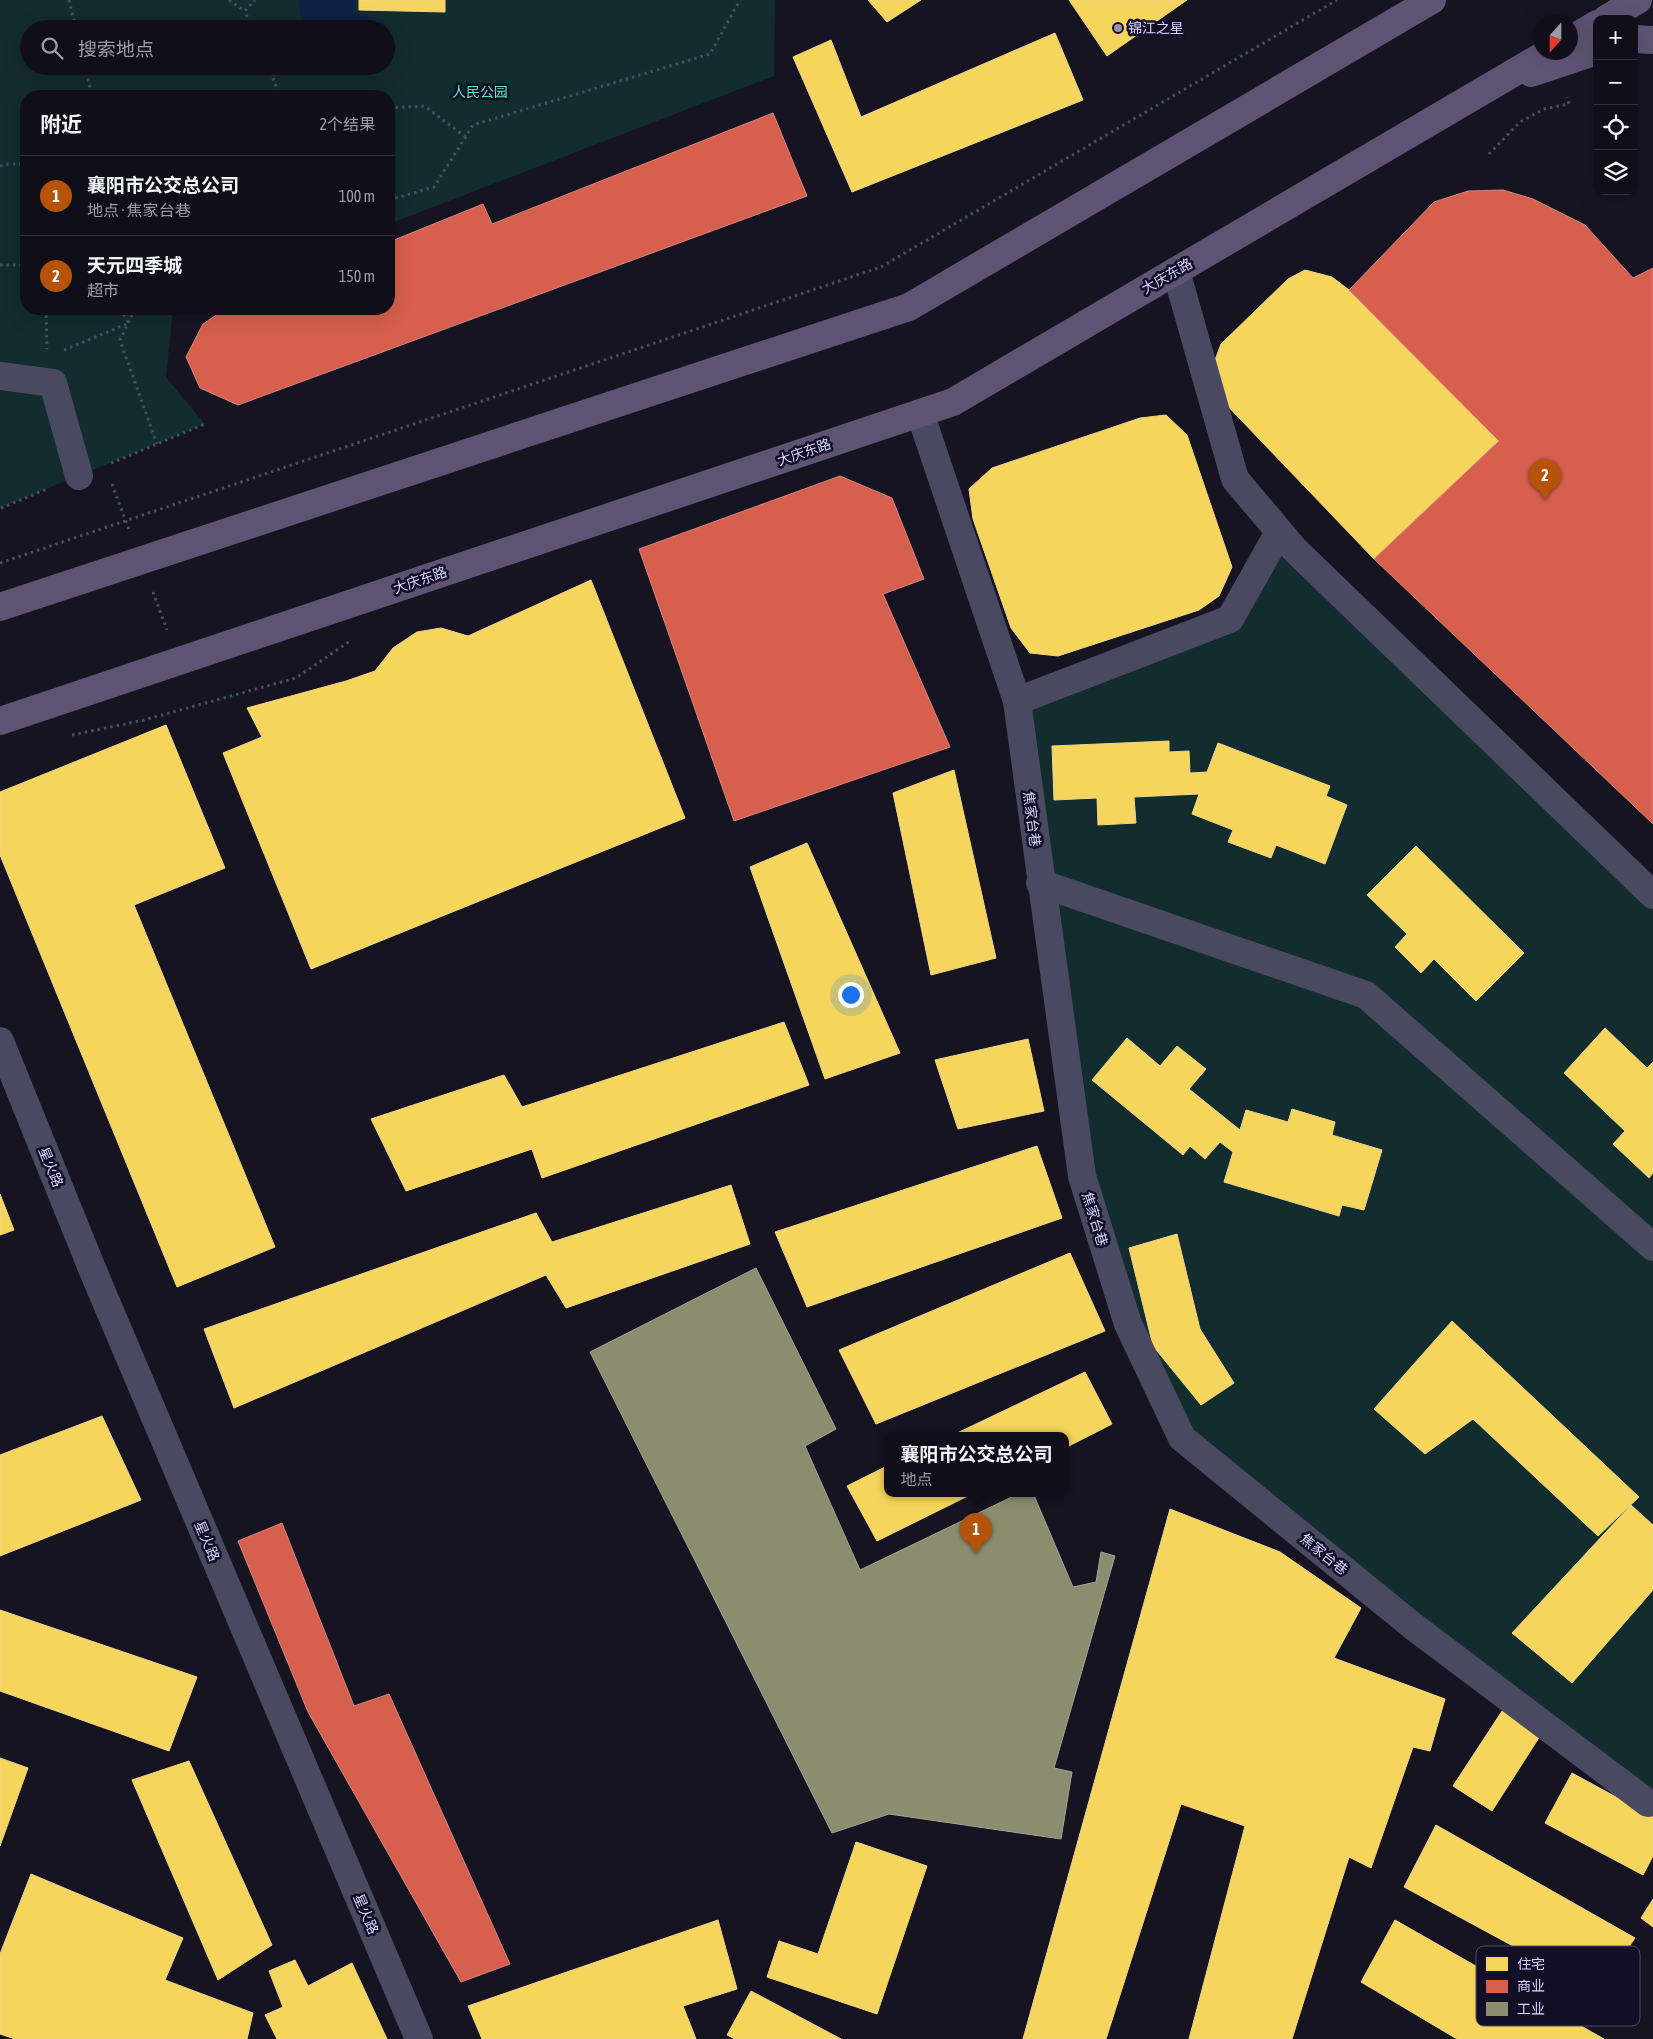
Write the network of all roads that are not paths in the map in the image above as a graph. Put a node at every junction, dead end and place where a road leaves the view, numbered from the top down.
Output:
1 (1432, 0) edge
2 (1638, 0) edge
3 (1613, 15) edge
4 (1593, 26) edge
5 (1578, 35) edge
6 (1638, 39) edge
7 (1653, 40) edge
8 (1593, 52) edge
9 (1535, 60) edge
10 (1491, 86) junction
11 (1176, 271) junction
12 (0, 376) edge
13 (920, 413) junction
14 (79, 476) dead end
15 (1279, 532) junction
16 (0, 608) edge
17 (1017, 701) junction
18 (0, 721) edge
19 (1040, 883) junction
20 (1653, 895) edge
21 (0, 1041) edge
22 (1653, 1247) edge
23 (1648, 1803) dead end
24 (419, 2039) edge

1 - 16 main road
2 - 3 main road
4 - 5 main road
6 - 7 main road
8 - 10 main road
9 - 10 main road, 大庆东路
10 - 11 main road, 大庆东路
11 - 13 main road, 大庆东路
11 - 15 street
12 - 14 street
13 - 17 street, 焦家台巷
13 - 18 main road, 大庆东路
15 - 17 street
15 - 20 street
17 - 19 street, 焦家台巷
19 - 22 street
19 - 23 street, 焦家台巷
21 - 24 street, 星火路

